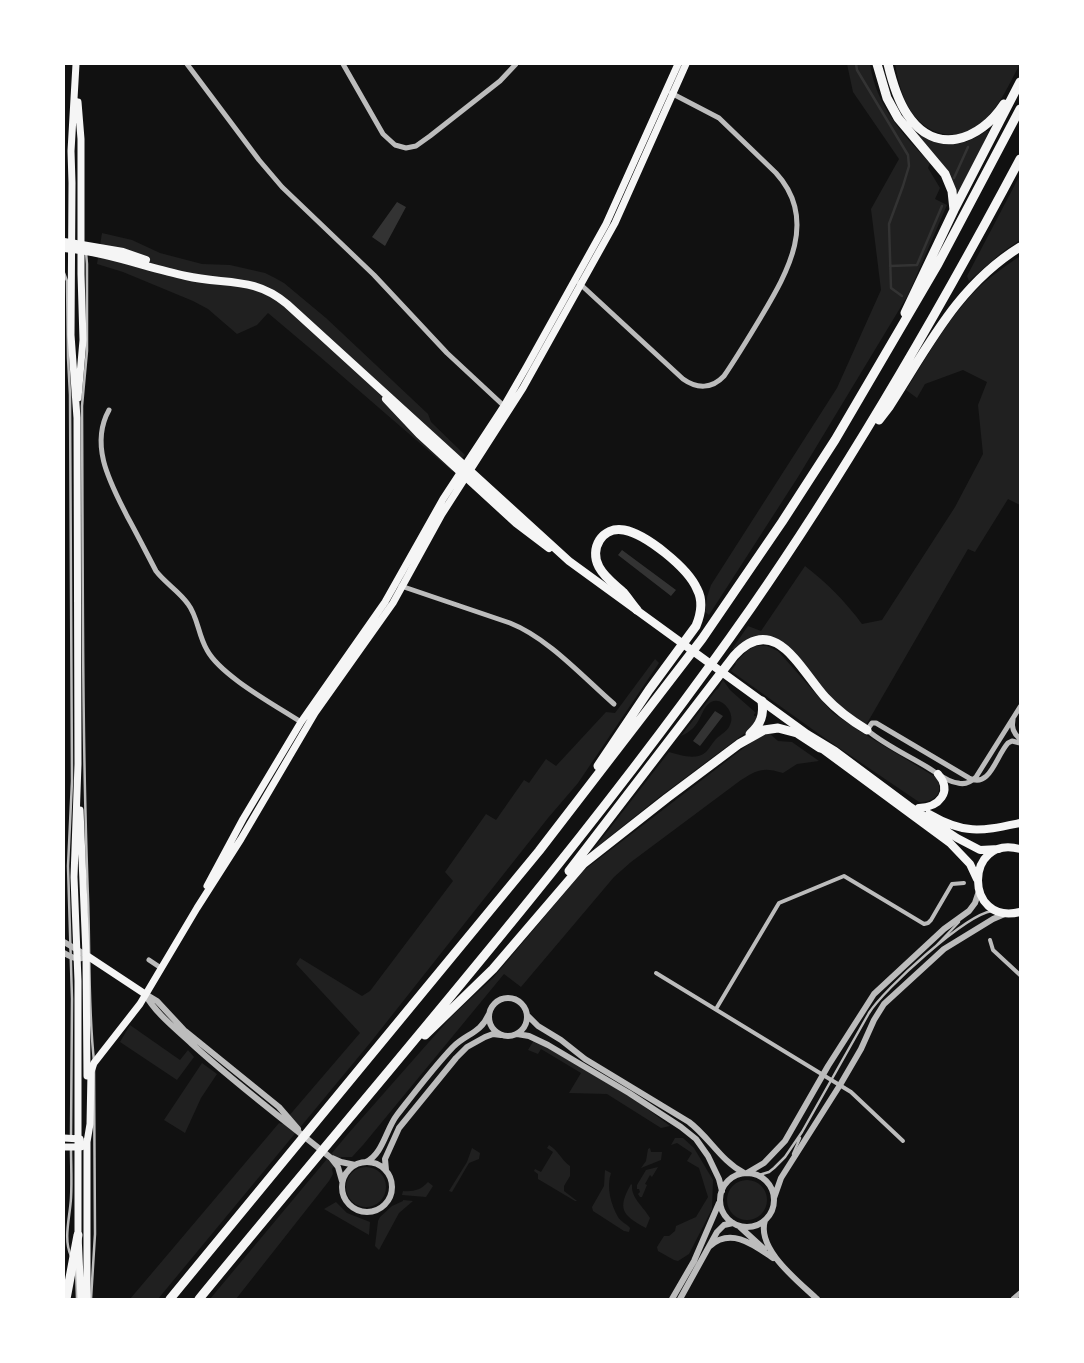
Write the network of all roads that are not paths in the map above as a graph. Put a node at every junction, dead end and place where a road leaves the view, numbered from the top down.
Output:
1 (76, 64) edge
2 (187, 64) edge
3 (343, 64) edge
4 (516, 64) edge
5 (678, 64) edge
6 (686, 64) edge
7 (877, 64) edge
8 (888, 64) edge
9 (1020, 76) edge
10 (76, 81) junction
11 (1020, 82) edge
12 (669, 92) junction
13 (1020, 109) edge
14 (1020, 158) edge
15 (954, 210) junction
16 (68, 245) edge
17 (1020, 247) edge
18 (83, 248) junction
19 (72, 269) junction
20 (64, 273) edge
21 (575, 280) junction
22 (581, 286) junction
23 (67, 292) junction
24 (898, 331) junction
25 (504, 406) junction
26 (109, 410) dead end
27 (76, 418) junction
28 (862, 438) junction
29 (465, 471) junction
30 (399, 586) junction
31 (637, 610) junction
32 (762, 701) junction
33 (614, 704) dead end
34 (1020, 707) edge
35 (1014, 718) junction
36 (301, 722) junction
37 (867, 730) junction
38 (807, 734) junction
39 (1020, 739) edge
40 (1020, 743) edge
41 (739, 744) junction
42 (820, 748) junction
43 (78, 764) junction
44 (938, 774) junction
45 (973, 780) junction
46 (898, 797) junction
47 (919, 808) junction
48 (1020, 823) edge
49 (1018, 847) edge
50 (999, 849) junction
51 (540, 851) junction
52 (977, 879) junction
53 (964, 883) dead end
54 (979, 891) junction
55 (197, 908) junction
56 (998, 911) junction
57 (1020, 912) edge
58 (540, 913) junction
59 (1007, 913) junction
60 (965, 914) junction
61 (990, 940) dead end
62 (64, 942) edge
63 (74, 947) junction
64 (64, 953) edge
65 (88, 956) junction
66 (925, 956) junction
67 (74, 958) junction
68 (149, 960) dead end
69 (161, 968) junction
70 (656, 973) dead end
71 (1020, 975) edge
72 (145, 994) junction
73 (716, 1009) junction
74 (490, 1014) junction
75 (527, 1015) junction
76 (517, 1034) junction
77 (501, 1035) junction
78 (398, 1059) junction
79 (94, 1062) junction
80 (823, 1074) junction
81 (832, 1080) junction
82 (840, 1085) junction
83 (802, 1132) junction
84 (71, 1138) edge
85 (903, 1141) dead end
86 (87, 1142) junction
87 (70, 1147) edge
88 (331, 1158) junction
89 (366, 1162) junction
90 (355, 1165) junction
91 (386, 1170) junction
92 (746, 1173) junction
93 (785, 1173) junction
94 (759, 1175) junction
95 (342, 1181) junction
96 (722, 1192) junction
97 (774, 1198) junction
98 (720, 1199) junction
99 (765, 1220) junction
100 (736, 1224) junction
101 (78, 1235) junction
102 (708, 1249) junction
103 (773, 1258) junction
104 (73, 1262) junction
105 (784, 1266) junction
106 (1020, 1293) edge
107 (66, 1299) edge
108 (79, 1299) edge
109 (89, 1299) edge
110 (170, 1299) edge
111 (199, 1299) edge
112 (672, 1299) edge
113 (680, 1299) edge
114 (817, 1299) edge
115 (1013, 1299) edge

1 - 10 main road
2 - 25 street
3 - 4 street
5 - 12 main road
6 - 12 main road
7 - 15 highway
8 - 9 highway
10 - 16 main road
10 - 18 main road
11 - 15 highway
12 - 21 main road
12 - 22 main road
12 - 22 street
13 - 24 highway
14 - 28 highway
15 - 24 highway
16 - 18 main road
16 - 19 main road
17 - 28 highway
18 - 27 main road
18 - 29 main road
18 - 65 lane
19 - 23 lane
19 - 27 main road
20 - 23 lane
21 - 22 street
21 - 25 main road
22 - 29 main road
23 - 63 lane
24 - 51 highway
25 - 29 main road
26 - 36 street
27 - 43 main road
28 - 78 highway
29 - 30 main road
29 - 31 main road
30 - 33 street
30 - 36 main road
30 - 55 main road
31 - 32 main road
31 - 51 highway
32 - 38 main road
32 - 41 highway
34 - 35 street
35 - 39 street
35 - 45 street
36 - 55 main road
37 - 44 street
37 - 45 street
37 - 58 highway
38 - 42 main road
38 - 46 main road
40 - 45 street
41 - 42 highway
41 - 58 highway
42 - 52 main road
43 - 63 main road
43 - 65 main road
44 - 45 street
44 - 47 main road
46 - 47 main road
46 - 50 main road
47 - 48 main road
49 - 50 main road
50 - 52 main road
51 - 110 highway
52 - 54 main road
53 - 73 street
54 - 56 main road
54 - 60 street
55 - 69 main road
56 - 59 main road
56 - 66 lane
57 - 59 main road
58 - 78 highway
59 - 82 street
60 - 66 lane
60 - 80 street
61 - 71 street
62 - 63 street
63 - 65 street
63 - 67 main road
64 - 67 street
65 - 67 street
65 - 72 main road
65 - 79 lane
65 - 86 main road
66 - 81 lane
67 - 84 main road
68 - 69 street
69 - 72 main road
70 - 73 street
72 - 79 main road
72 - 88 street
73 - 80 street
74 - 75 street
74 - 77 street
74 - 89 street
75 - 76 street
75 - 92 street
76 - 77 street
76 - 96 street
77 - 91 street
78 - 111 highway
79 - 86 main road
79 - 109 lane
80 - 81 street
80 - 92 street
81 - 82 street
81 - 83 lane
82 - 85 street
82 - 93 street
83 - 93 lane
83 - 94 lane
84 - 86 main road
84 - 87 main road
86 - 87 main road
86 - 109 main road
87 - 101 main road
87 - 104 lane
88 - 90 street
88 - 95 street
89 - 90 street
89 - 91 street
90 - 95 street
91 - 95 street
92 - 94 street
92 - 96 street
93 - 97 street
94 - 97 street
96 - 98 street
97 - 99 street
98 - 100 street
98 - 112 street
99 - 100 street
99 - 105 street
100 - 102 street
100 - 103 street
101 - 104 highway
101 - 108 main road
102 - 103 street
102 - 113 street
103 - 105 street
104 - 107 highway
104 - 108 lane
105 - 114 street
106 - 115 street

